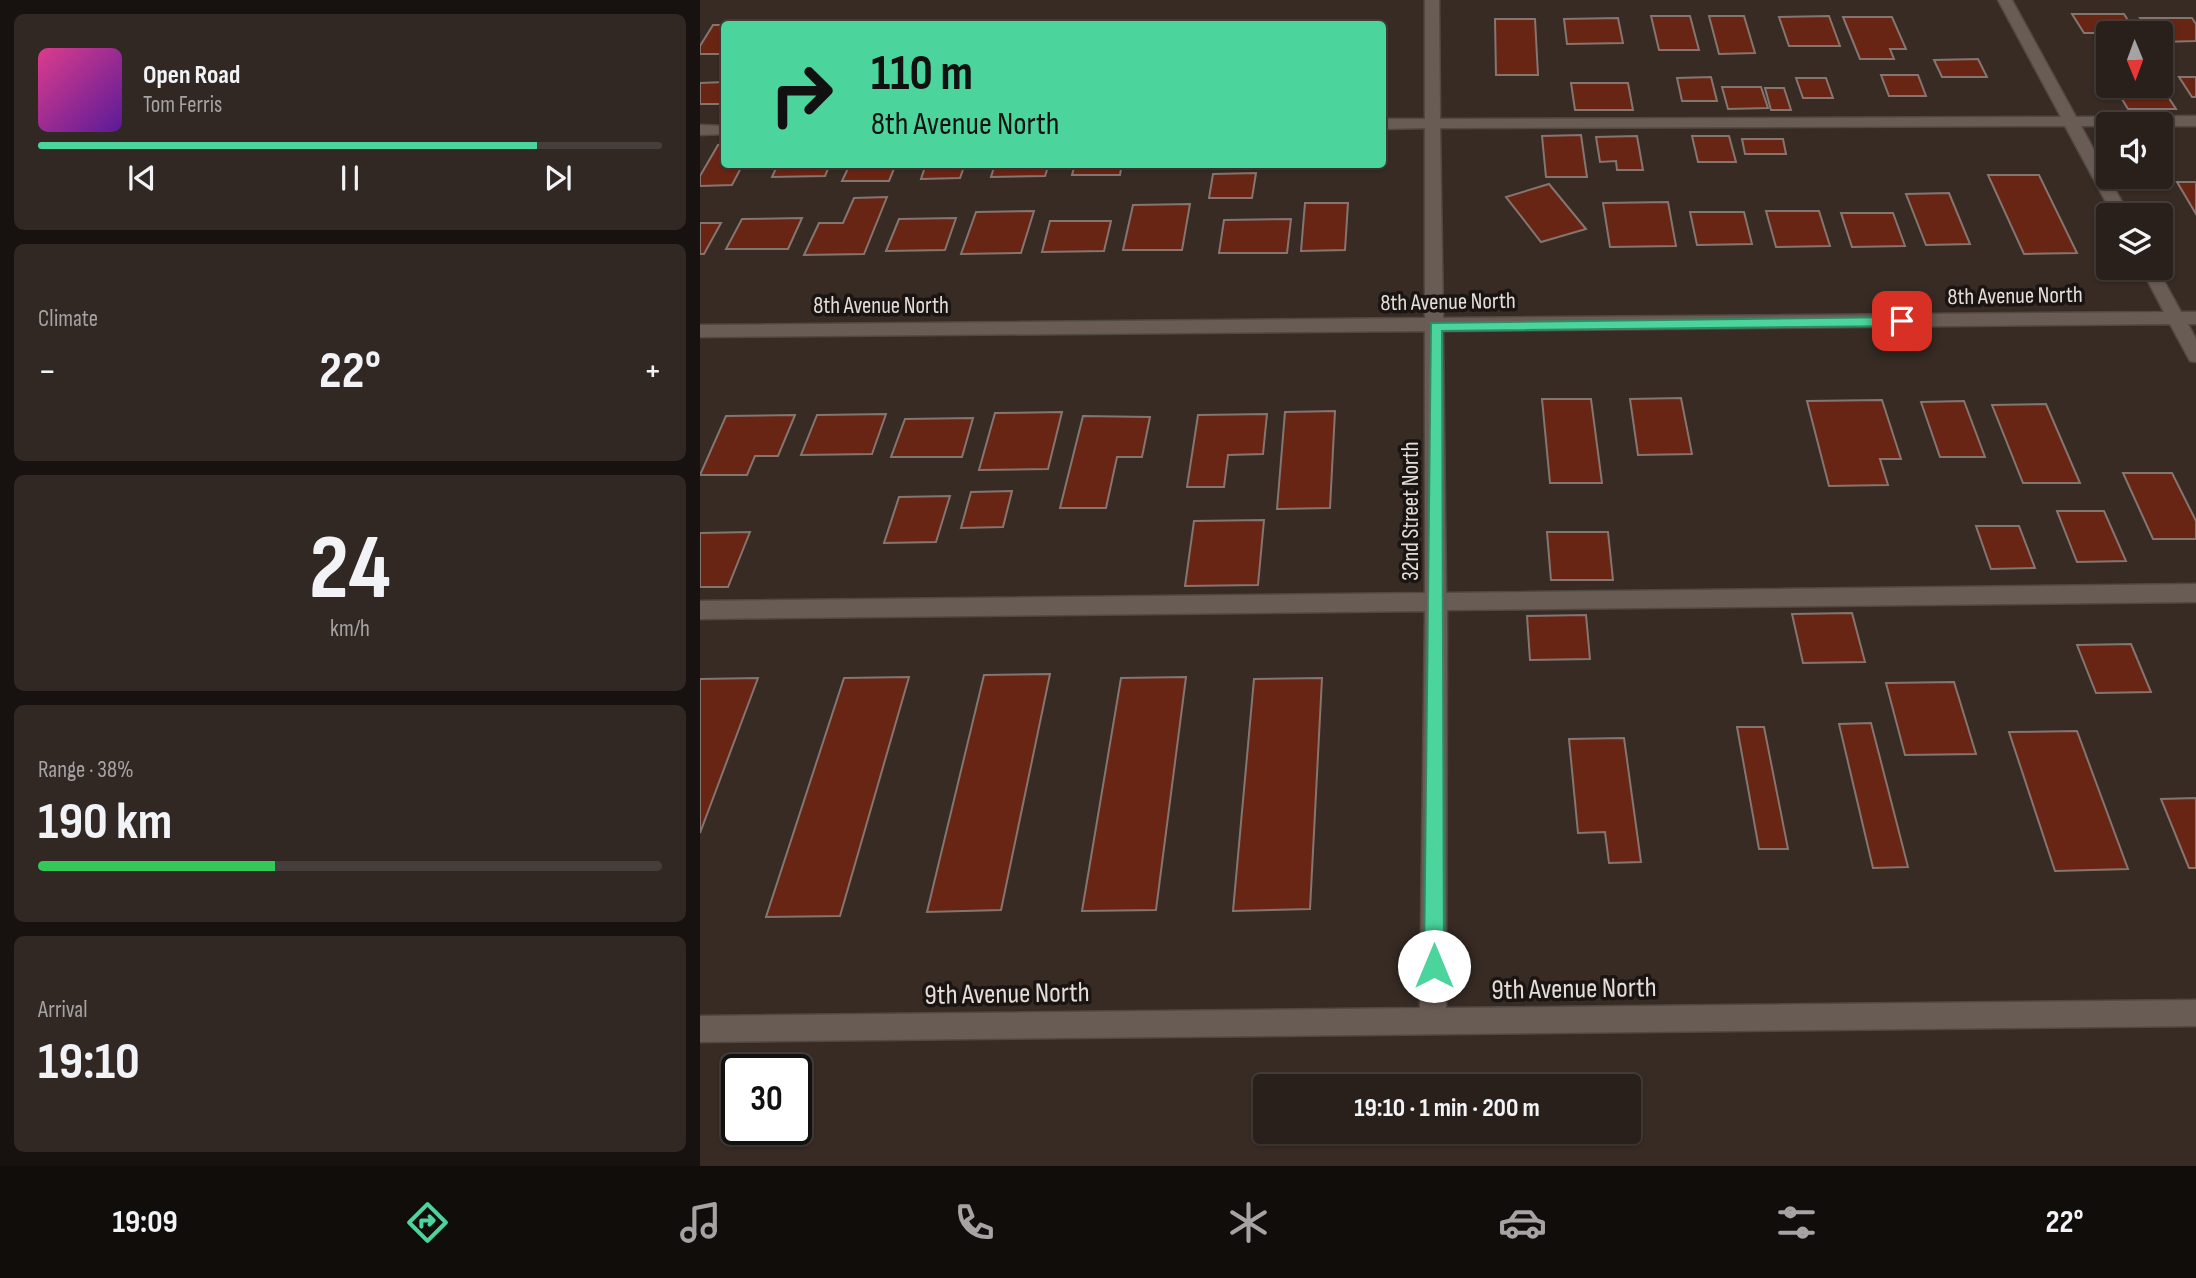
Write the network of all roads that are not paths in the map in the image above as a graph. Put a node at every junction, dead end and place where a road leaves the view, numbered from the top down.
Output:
1 (1432, 0) edge
2 (2005, 0) edge
3 (2196, 121) edge
4 (2071, 122) junction
5 (1386, 124) edge
6 (1433, 124) junction
7 (700, 130) edge
8 (721, 130) edge
9 (2115, 203) edge
10 (2155, 280) edge
11 (2176, 318) junction
12 (2196, 318) edge
13 (1435, 327) junction
14 (700, 331) edge
15 (2196, 356) edge
16 (2196, 593) edge
17 (1436, 602) junction
18 (700, 610) edge
19 (2196, 1013) edge
20 (1433, 1022) junction
21 (700, 1029) edge

1 - 6 street, 32nd Street North
2 - 4 street
3 - 4 street
4 - 6 street
4 - 9 street
5 - 6 street
6 - 13 street, 32nd Street North
7 - 8 street
10 - 11 street
11 - 12 street, 8th Avenue North
11 - 13 street, 8th Avenue North
11 - 15 street
13 - 14 street, 8th Avenue North
13 - 17 street, 32nd Street North
16 - 17 street
17 - 18 street
17 - 20 street, 32nd Street North
19 - 20 street, 9th Avenue North
20 - 21 street, 9th Avenue North

